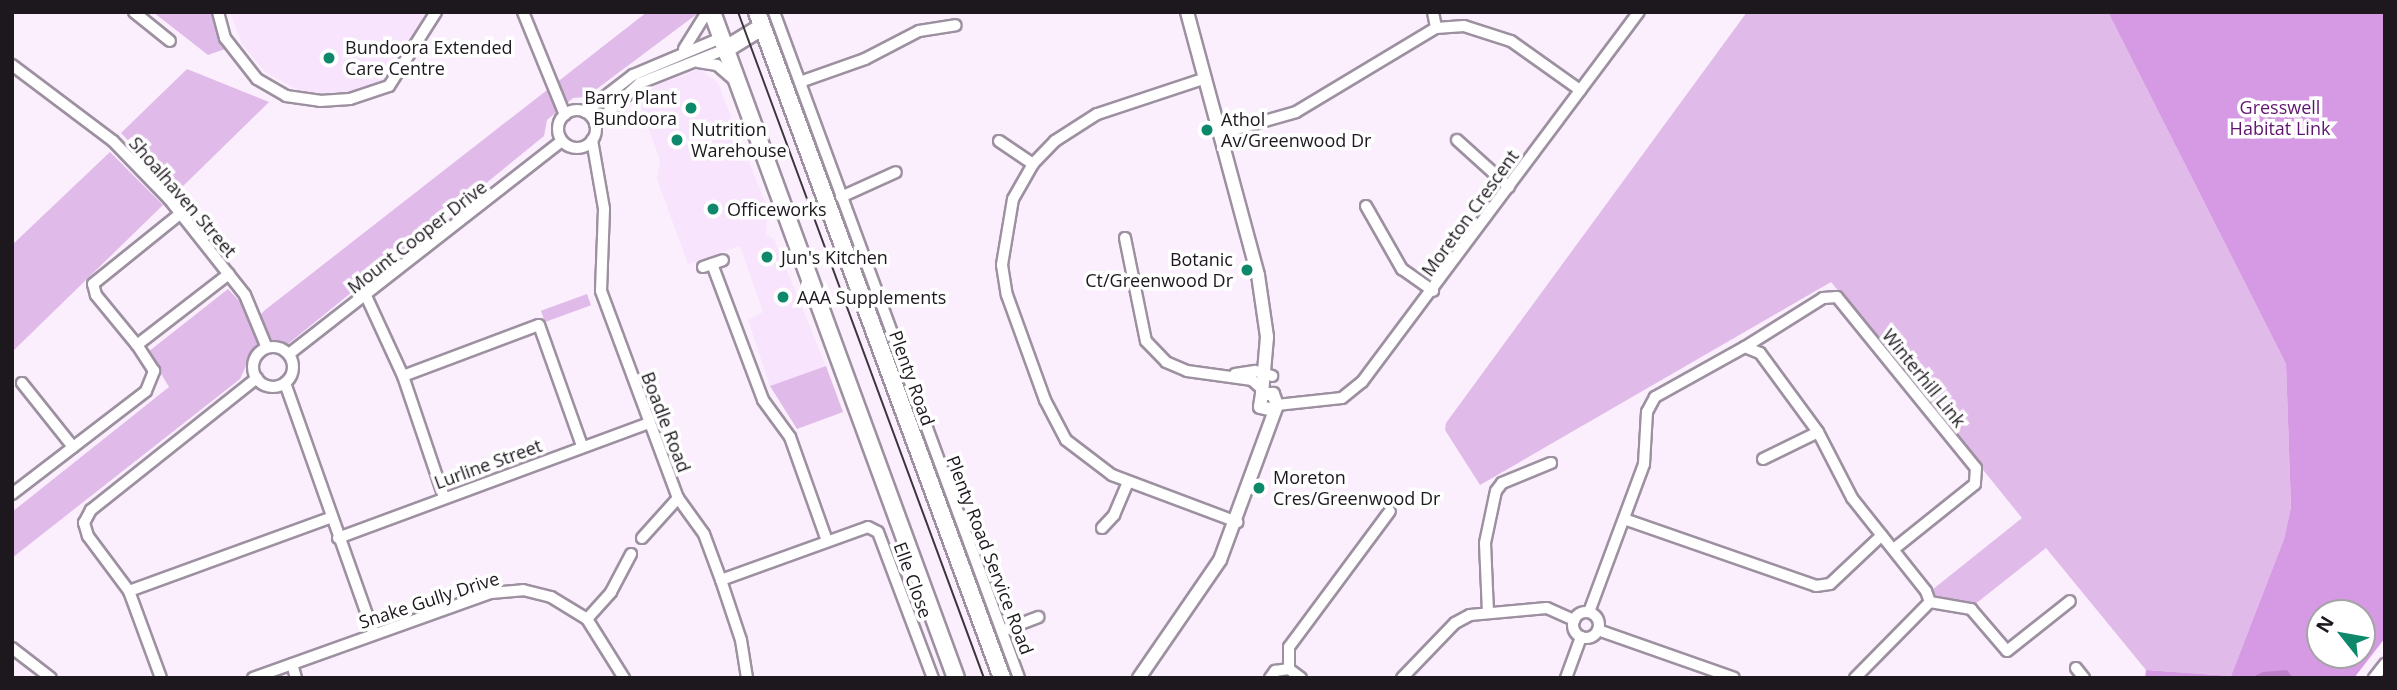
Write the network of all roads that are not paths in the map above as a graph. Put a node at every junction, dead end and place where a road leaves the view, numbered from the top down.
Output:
1 (134, 12) edge
2 (218, 12) edge
3 (436, 12) edge
4 (523, 12) edge
5 (710, 12) edge
6 (774, 12) edge
7 (1187, 12) edge
8 (1433, 12) edge
9 (1639, 12) edge
10 (759, 20) edge
11 (956, 25) dead end
12 (1436, 27) junction
13 (170, 41) dead end
14 (723, 44) junction
15 (681, 52) junction
16 (690, 62) junction
17 (12, 65) edge
18 (1203, 79) junction
19 (800, 82) junction
20 (739, 87) junction
21 (1580, 90) junction
22 (585, 112) junction
23 (565, 114) junction
24 (595, 124) junction
25 (1219, 134) junction
26 (592, 140) junction
27 (1457, 140) dead end
28 (562, 141) junction
29 (999, 141) dead end
30 (578, 148) junction
31 (1033, 164) junction
32 (597, 168) junction
33 (896, 172) dead end
34 (1509, 187) junction
35 (841, 197) junction
36 (1366, 206) dead end
37 (181, 213) junction
38 (1125, 238) dead end
39 (713, 264) dead end
40 (229, 274) junction
41 (867, 289) junction
42 (1433, 291) junction
43 (367, 298) junction
44 (137, 345) junction
45 (267, 348) junction
46 (1745, 348) junction
47 (289, 354) junction
48 (1269, 374) junction
49 (1224, 375) junction
50 (403, 376) junction
51 (257, 378) junction
52 (22, 383) dead end
53 (285, 383) junction
54 (1269, 400) junction
55 (649, 423) junction
56 (1818, 432) junction
57 (582, 446) junction
58 (73, 447) junction
59 (1763, 459) dead end
60 (1551, 463) dead end
61 (1128, 482) junction
62 (12, 494) edge
63 (444, 497) junction
64 (678, 498) junction
65 (1391, 511) dead end
66 (330, 518) junction
67 (1624, 519) junction
68 (1237, 522) junction
69 (1102, 528) dead end
70 (1882, 535) junction
71 (338, 538) junction
72 (642, 538) dead end
73 (827, 541) junction
74 (1894, 549) junction
75 (631, 554) dead end
76 (721, 580) junction
77 (129, 590) junction
78 (2070, 601) dead end
79 (1930, 602) junction
80 (1488, 612) junction
81 (1589, 612) junction
82 (1038, 617) dead end
83 (587, 619) junction
84 (1574, 620) junction
85 (1598, 630) junction
86 (1002, 631) junction
87 (373, 634) junction
88 (1581, 637) junction
89 (12, 648) edge
90 (292, 664) junction
91 (2385, 664) edge
92 (2076, 668) dead end
93 (1289, 669) junction
94 (1406, 677) edge
95 (51, 678) edge
96 (161, 678) edge
97 (253, 678) edge
98 (296, 678) edge
99 (624, 678) edge
100 (747, 678) edge
101 (933, 678) edge
102 (956, 678) edge
103 (1002, 678) edge
104 (1018, 678) edge
105 (1139, 678) edge
106 (1270, 678) edge
107 (1301, 678) edge
108 (1566, 678) edge
109 (1734, 678) edge
110 (1856, 678) edge
111 (2084, 678) edge
112 (2374, 678) edge

1 - 13 street
2 - 3 street
4 - 23 street
5 - 14 highway
5 - 15 street
6 - 19 street, Plenty Road Service Road
7 - 18 street
8 - 12 street
9 - 21 street, Moreton Crescent
10 - 14 highway
10 - 41 highway, Plenty Road
11 - 19 street
12 - 21 street
12 - 25 street
14 - 15 street
14 - 16 street
14 - 20 highway
15 - 22 street
16 - 20 street
16 - 24 street
17 - 37 street, Shoalhaven Street
18 - 25 street
18 - 31 street
19 - 35 street, Plenty Road Service Road
20 - 102 highway
21 - 34 street, Moreton Crescent
22 - 23 street
22 - 24 street
23 - 28 street
24 - 26 street
25 - 48 street
26 - 30 street
26 - 32 street, Boadle Road
27 - 34 street
28 - 30 street
28 - 43 street, Mount Cooper Drive
29 - 31 street
30 - 32 street
31 - 61 street
32 - 55 street, Boadle Road
33 - 35 street
34 - 42 street, Moreton Crescent
35 - 41 street, Plenty Road Service Road
36 - 42 street
37 - 40 street, Shoalhaven Street
37 - 44 street
38 - 49 street
39 - 73 street
40 - 44 street
40 - 45 street, Shoalhaven Street
41 - 86 street, Plenty Road Service Road
41 - 103 highway, Plenty Road
42 - 54 street, Moreton Crescent
43 - 47 street, Mount Cooper Drive
43 - 50 street
44 - 58 street
45 - 47 street
45 - 51 street
46 - 56 street
46 - 67 street
46 - 74 street, Winterhill Link
47 - 53 street
48 - 49 street
48 - 54 street
49 - 54 street, Moreton Crescent
50 - 57 street
50 - 63 street
51 - 53 street
51 - 77 street
52 - 58 street
53 - 66 street
54 - 68 street
55 - 57 street, Lurline Street
55 - 64 street, Boadle Road
56 - 59 street
56 - 70 street
57 - 63 street, Lurline Street
58 - 62 street
60 - 80 street
61 - 68 street
61 - 69 street
63 - 71 street, Lurline Street
64 - 72 street
64 - 76 street, Boadle Road
65 - 93 street
66 - 71 street
66 - 77 street
67 - 70 street
67 - 81 street
68 - 105 street
70 - 74 street
71 - 87 street
73 - 76 street, Elle Close
73 - 101 street, Elle Close
74 - 79 street
75 - 83 street
76 - 100 street, Boadle Road
77 - 96 street
78 - 79 street
79 - 110 street
80 - 84 street
80 - 94 street
81 - 84 street
81 - 85 street
82 - 86 street
83 - 87 street, Snake Gully Drive
83 - 99 street, Snake Gully Drive
84 - 88 street
85 - 88 street
85 - 109 street
86 - 104 street, Plenty Road Service Road
87 - 90 street, Snake Gully Drive
88 - 108 street
89 - 95 street
90 - 97 street, Snake Gully Drive
90 - 98 street
91 - 112 street
92 - 111 street
93 - 106 street
93 - 107 street

